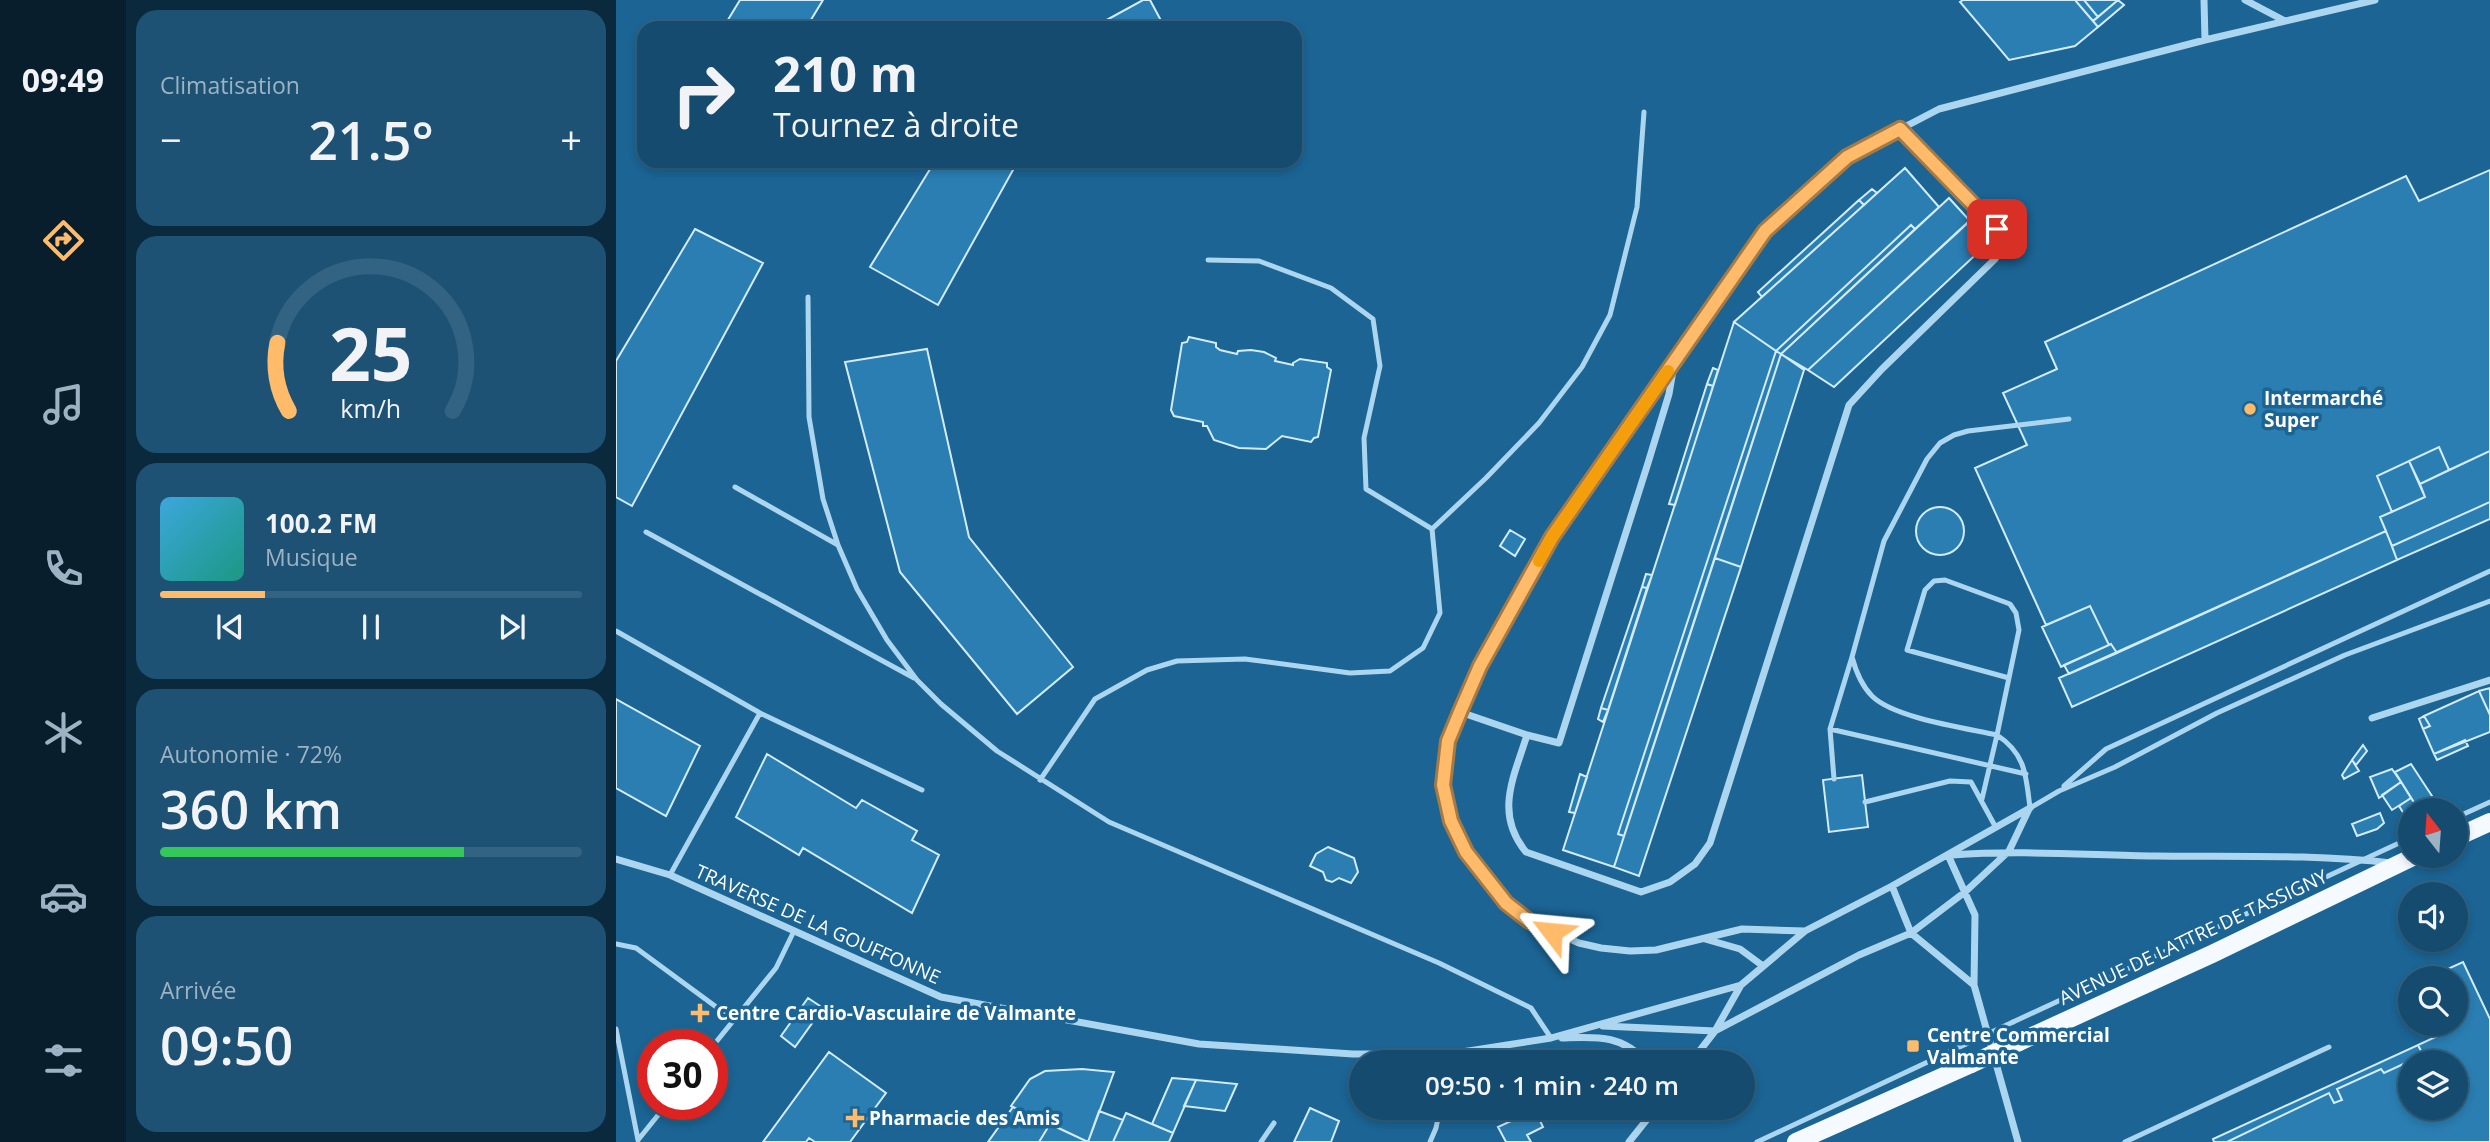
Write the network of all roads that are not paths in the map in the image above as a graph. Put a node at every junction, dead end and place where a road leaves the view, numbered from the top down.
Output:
1 (2204, 0) edge
2 (2245, 0) edge
3 (2375, 0) edge
4 (2285, 21) junction
5 (2205, 40) junction
6 (1644, 113) dead end
7 (1900, 129) junction
8 (1208, 260) dead end
9 (808, 297) dead end
10 (1675, 360) junction
11 (2069, 419) dead end
12 (735, 487) dead end
13 (1432, 529) junction
14 (646, 532) dead end
15 (838, 545) junction
16 (2490, 571) edge
17 (2490, 601) edge
18 (616, 631) edge
19 (1852, 657) junction
20 (2008, 678) junction
21 (917, 680) junction
22 (2490, 680) edge
23 (1460, 712) junction
24 (760, 713) junction
25 (2372, 718) dead end
26 (1830, 730) junction
27 (1527, 735) junction
28 (1997, 735) junction
29 (1990, 765) junction
30 (2026, 774) junction
31 (1834, 779) dead end
32 (1041, 780) junction
33 (922, 790) dead end
34 (2059, 791) junction
35 (1982, 799) junction
36 (1865, 802) dead end
37 (2490, 802) edge
38 (2030, 808) junction
39 (2468, 812) edge
40 (2490, 822) edge
41 (1995, 826) junction
42 (2468, 832) edge
43 (2398, 844) edge
44 (2009, 851) junction
45 (1948, 855) junction
46 (616, 859) edge
47 (2363, 860) junction
48 (2398, 864) joint
49 (670, 875) junction
50 (1892, 886) junction
51 (1965, 892) junction
52 (1805, 930) junction
53 (794, 931) junction
54 (1911, 933) junction
55 (1701, 938) junction
56 (616, 944) edge
57 (1763, 965) junction
58 (1741, 985) junction
59 (1974, 985) junction
60 (734, 1020) junction
61 (1593, 1026) junction
62 (616, 1029) edge
63 (727, 1029) edge
64 (1714, 1031) junction
65 (1551, 1038) junction
66 (2329, 1047) dead end
67 (1489, 1050) edge
68 (1634, 1050) edge
69 (1700, 1050) edge
70 (1349, 1054) edge
71 (1874, 1107) junction
72 (654, 1120) edge
73 (1438, 1120) edge
74 (1646, 1120) edge
75 (1274, 1123) dead end
76 (638, 1141) edge
77 (1261, 1142) edge
78 (1430, 1142) edge
79 (1629, 1142) edge
80 (1757, 1142) edge
81 (1796, 1142) edge
82 (1824, 1142) edge
83 (2018, 1142) edge
84 (2124, 1142) edge

1 - 5 street
2 - 4 street
3 - 4 street
4 - 5 street
5 - 7 street
6 - 13 lane
7 - 10 street
7 - 27 street
8 - 13 lane
9 - 15 lane
10 - 23 street
10 - 27 street
11 - 19 lane
12 - 15 lane
13 - 32 lane
14 - 21 lane
15 - 21 lane
16 - 34 lane
17 - 34 lane
18 - 24 lane
19 - 26 lane
19 - 28 lane
20 - 20 lane
20 - 28 lane
21 - 32 lane
22 - 25 street
23 - 27 street
23 - 55 street
24 - 33 lane
24 - 49 lane
26 - 29 lane
26 - 31 lane
28 - 29 lane
28 - 30 lane
29 - 30 lane
29 - 35 lane
30 - 38 lane
32 - 65 lane
34 - 38 lane
35 - 36 lane
35 - 41 lane
37 - 39 lane
38 - 41 street, TRAVERSE DE LA GOUFFONNE
38 - 44 street
40 - 42 main road
41 - 45 street, TRAVERSE DE LA GOUFFONNE
43 - 47 lane
44 - 45 street
44 - 47 street
44 - 51 street
45 - 50 street, TRAVERSE DE LA GOUFFONNE
45 - 51 street
46 - 49 street, TRAVERSE DE LA GOUFFONNE
47 - 48 street
47 - 80 lane, bridge
48 - 71 main road, AVENUE DE LATTRE DE TASSIGNY, bridge
49 - 53 street, TRAVERSE DE LA GOUFFONNE
50 - 52 street, TRAVERSE DE LA GOUFFONNE
50 - 54 street
51 - 54 street
51 - 59 street
52 - 55 street
52 - 57 street, TRAVERSE DE LA GOUFFONNE
53 - 60 lane
53 - 70 street, TRAVERSE DE LA GOUFFONNE
54 - 59 street
54 - 64 street
55 - 57 street
56 - 60 lane
57 - 58 street, TRAVERSE DE LA GOUFFONNE
58 - 61 street, TRAVERSE DE LA GOUFFONNE
58 - 64 street
59 - 83 street
60 - 63 lane
61 - 64 street, TRAVERSE DE LA GOUFFONNE
61 - 65 street, TRAVERSE DE LA GOUFFONNE
62 - 76 lane
64 - 69 street
65 - 67 street, TRAVERSE DE LA GOUFFONNE
65 - 68 street, TRAVERSE DE LA GOUFFONNE
66 - 84 lane
71 - 81 main road, AVENUE DE LATTRE DE TASSIGNY
71 - 82 main road, AVENUE DE LATTRE DE TASSIGNY
72 - 76 lane
73 - 78 lane
74 - 79 street
75 - 77 lane

